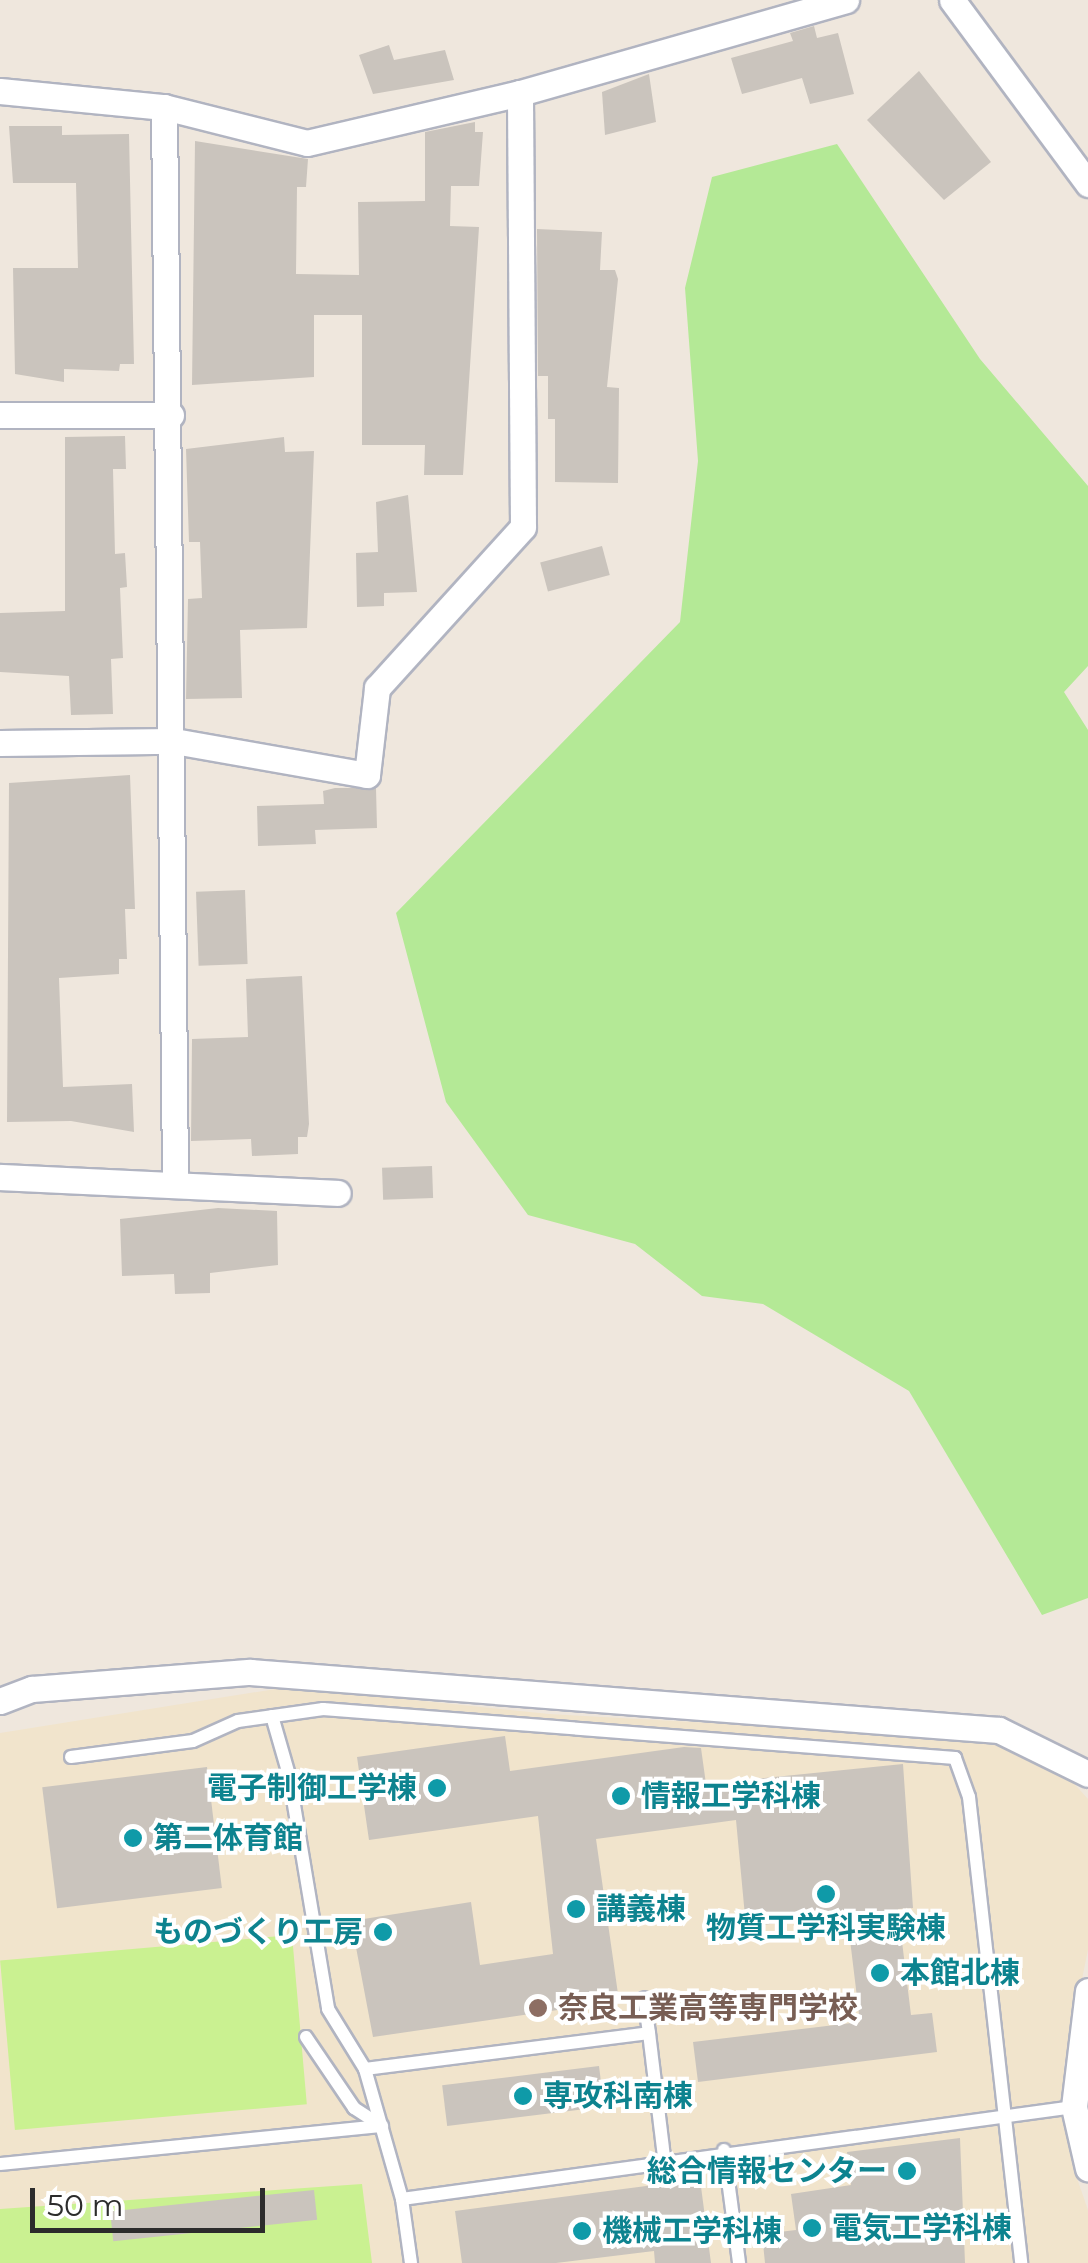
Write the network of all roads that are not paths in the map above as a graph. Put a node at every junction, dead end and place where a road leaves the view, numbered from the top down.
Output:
1 (952, 0) edge
2 (829, 2) edge
3 (0, 91) edge
4 (520, 93) junction
5 (164, 107) junction
6 (1088, 184) edge
7 (0, 415) edge
8 (172, 415) junction
9 (174, 741) junction
10 (0, 743) edge
11 (0, 1177) edge
12 (175, 1180) junction
13 (338, 1193) dead end
14 (0, 1701) edge
15 (272, 1716) junction
16 (71, 1757) dead end
17 (1088, 1774) edge
18 (1088, 1991) edge
19 (644, 1998) dead end
20 (648, 2033) junction
21 (306, 2037) dead end
22 (365, 2069) junction
23 (1074, 2107) junction
24 (1002, 2112) junction
25 (382, 2126) junction
26 (724, 2150) junction
27 (664, 2157) junction
28 (0, 2164) edge
29 (1088, 2168) edge
30 (402, 2199) junction
31 (411, 2263) edge
32 (739, 2263) edge
33 (1021, 2263) edge

1 - 6 street
2 - 4 street
3 - 5 street
4 - 5 street
4 - 9 street
5 - 8 street
7 - 8 street
8 - 9 street
9 - 10 street
9 - 12 street
11 - 12 street
12 - 13 street
14 - 17 street
15 - 16 lane
15 - 22 lane
15 - 24 lane
18 - 23 street
19 - 20 lane
20 - 22 lane
20 - 27 lane
21 - 25 lane
22 - 25 lane
23 - 24 lane
23 - 29 street
24 - 26 lane
24 - 33 lane
25 - 28 lane
25 - 30 lane
26 - 27 lane
26 - 32 lane
27 - 30 lane
30 - 31 lane

